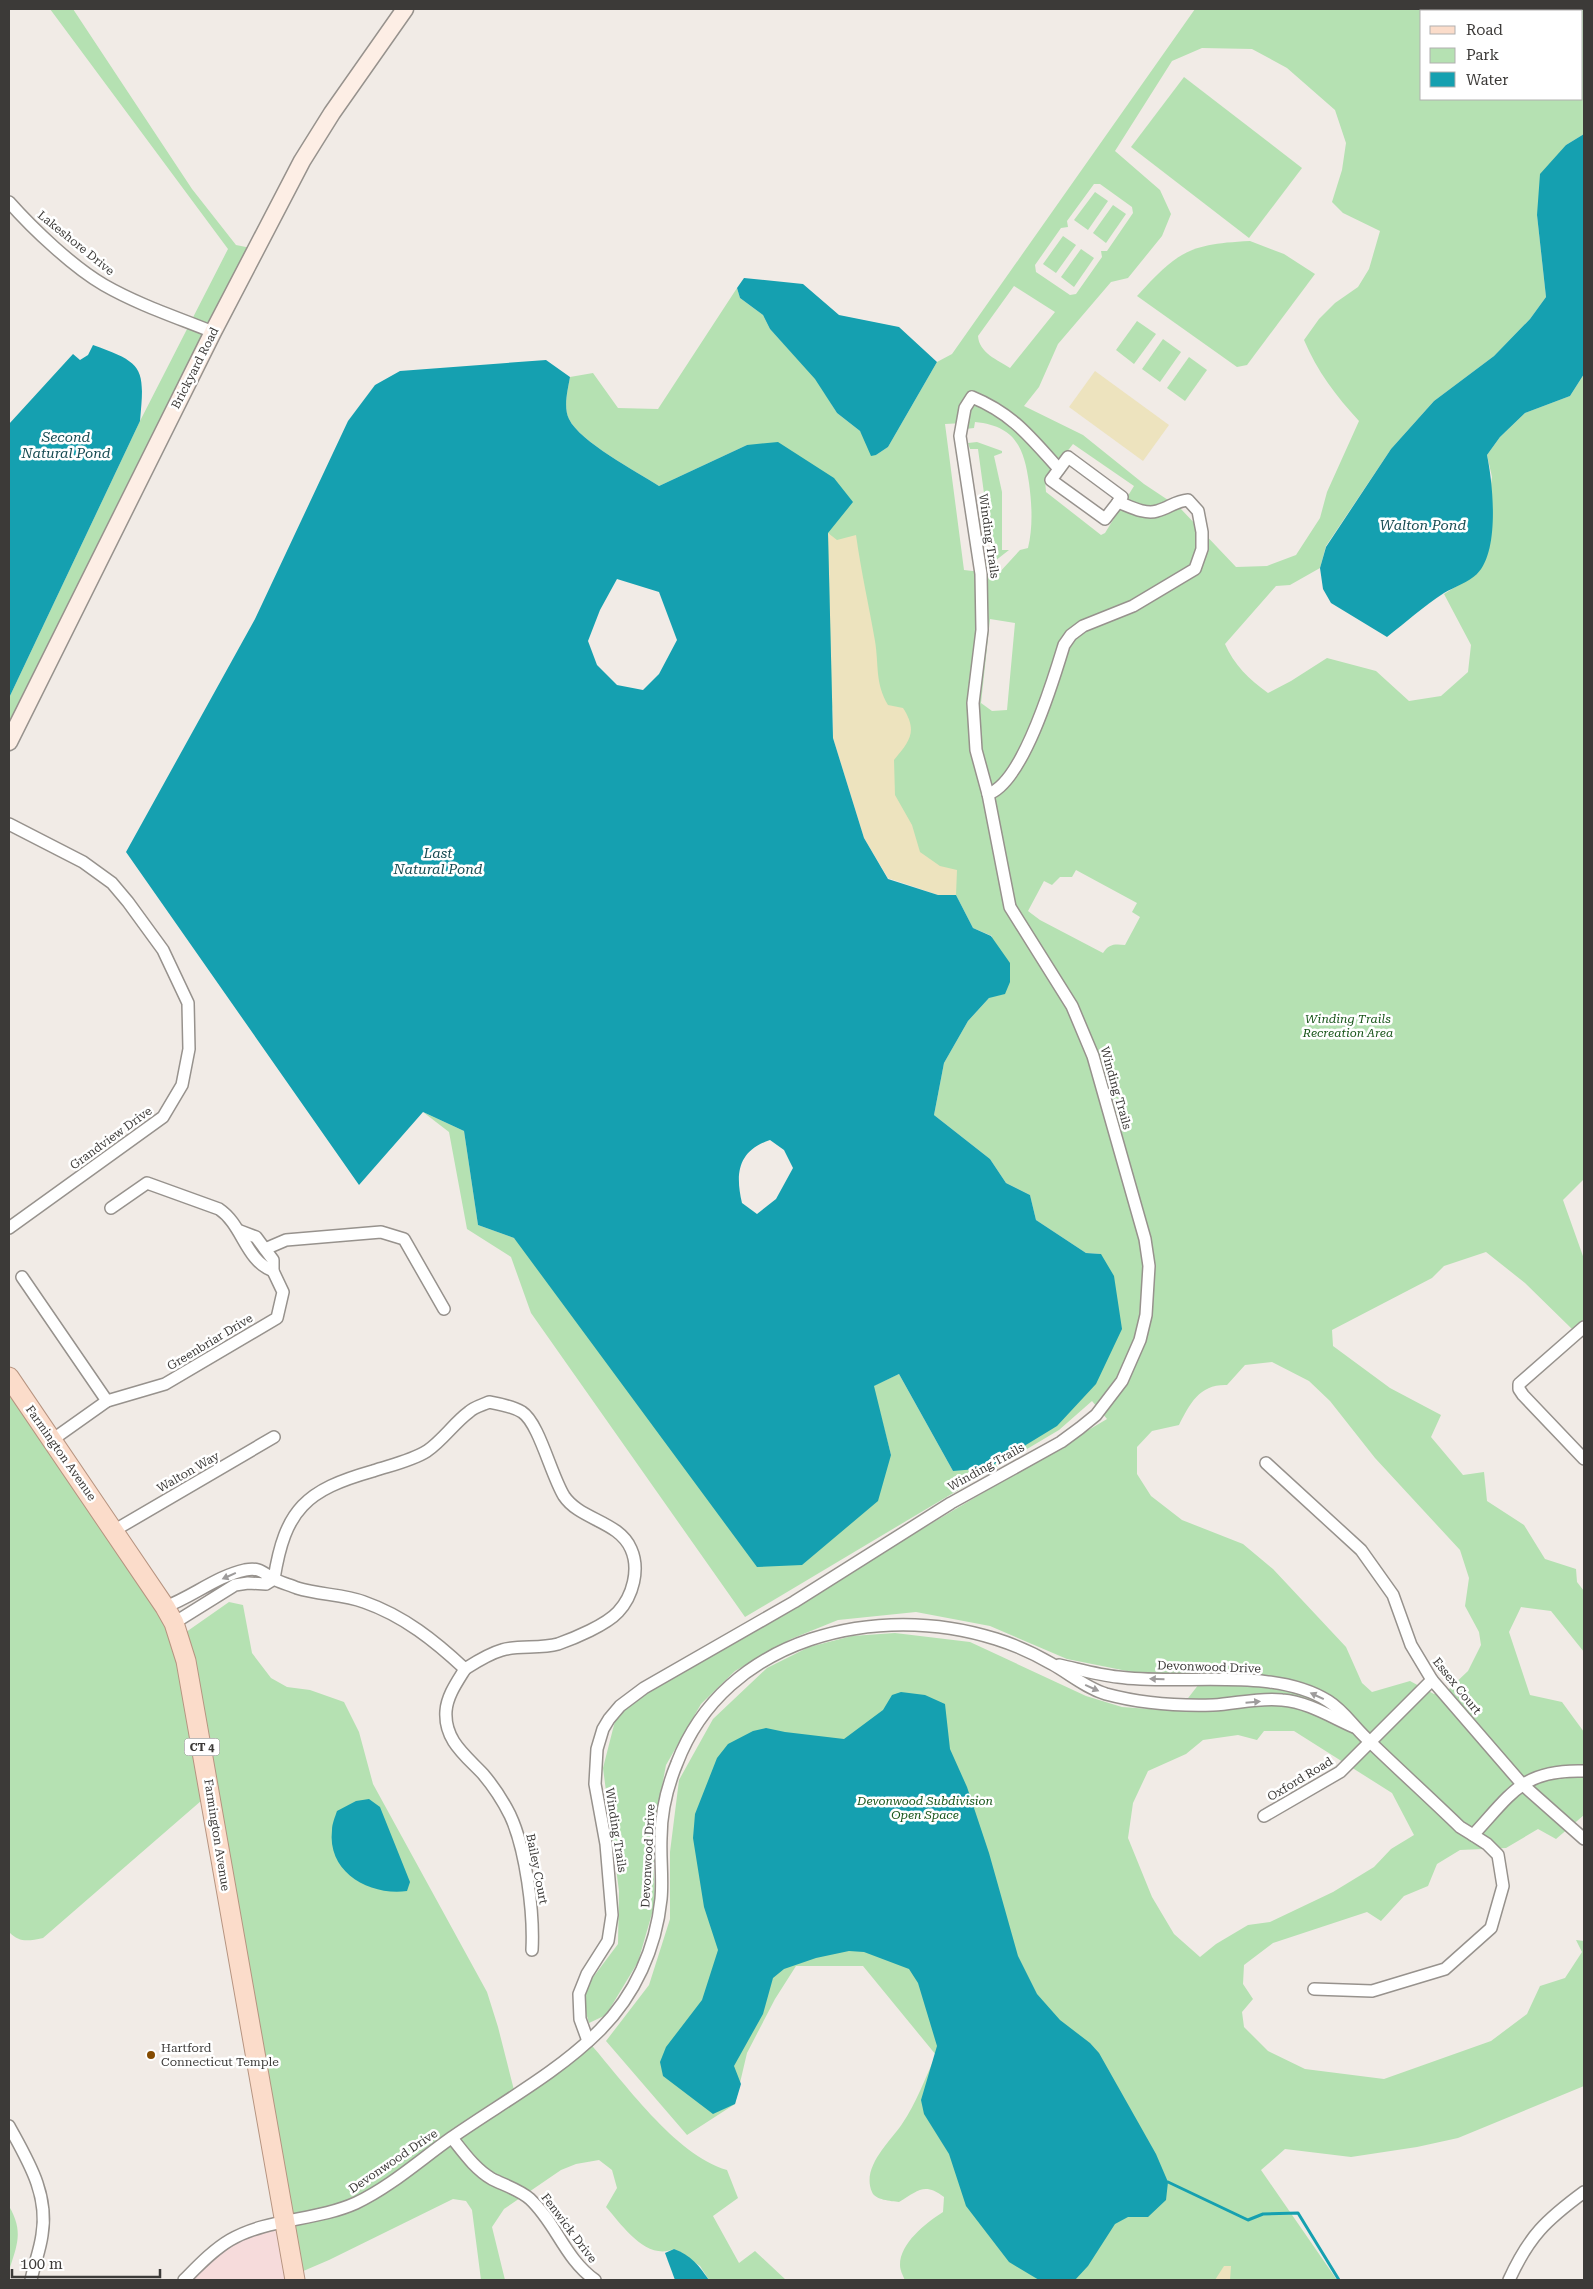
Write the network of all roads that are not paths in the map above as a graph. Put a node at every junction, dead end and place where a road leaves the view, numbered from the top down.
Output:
1 (405, 9) edge
2 (9, 202) edge
3 (213, 332) junction
4 (1059, 469) junction
5 (1118, 502) junction
6 (9, 742) edge
7 (988, 794) junction
8 (9, 824) edge
9 (111, 1208) dead end
10 (9, 1228) edge
11 (240, 1231) junction
12 (266, 1249) junction
13 (273, 1270) junction
14 (22, 1277) dead end
15 (444, 1309) dead end
16 (1584, 1327) edge
17 (9, 1377) edge
18 (107, 1401) junction
19 (274, 1438) dead end
20 (52, 1440) junction
21 (1584, 1459) edge
22 (1266, 1463) dead end
23 (115, 1530) junction
24 (274, 1579) junction
25 (170, 1615) junction
26 (1051, 1663) junction
27 (465, 1669) junction
28 (1432, 1680) junction
29 (1354, 1727) junction
30 (1369, 1741) junction
31 (1584, 1771) edge
32 (1522, 1784) junction
33 (1264, 1816) dead end
34 (1473, 1835) junction
35 (1584, 1839) edge
36 (532, 1950) dead end
37 (1314, 1989) dead end
38 (588, 2041) junction
39 (9, 2126) edge
40 (452, 2138) junction
41 (1584, 2192) edge
42 (284, 2222) junction
43 (31, 2280) edge
44 (184, 2280) edge
45 (295, 2280) edge
46 (594, 2280) edge
47 (1509, 2280) edge

1 - 3 street, Brickyard Road
2 - 3 street, Lakeshore Drive
3 - 6 street, Brickyard Road
4 - 5 street
4 - 5 street
4 - 7 street, Winding Trails
5 - 7 street
7 - 38 street, Winding Trails
8 - 10 street, Grandview Drive
9 - 11 street
11 - 12 street
11 - 13 street
12 - 13 street, Greenbriar Drive
12 - 15 street
13 - 18 street, Greenbriar Drive
14 - 18 street
16 - 21 street
17 - 20 main road, Farmington Avenue / CT 4
18 - 20 street, Greenbriar Drive
19 - 23 street, Walton Way
20 - 23 main road, Farmington Avenue / CT 4
22 - 28 street, Essex Court
23 - 25 main road, Farmington Avenue / CT 4
24 - 25 street
24 -> 25 street
24 - 27 street
24 - 27 street
25 - 42 main road, Farmington Avenue / CT 4
26 -> 29 street, Devonwood Drive
29 -> 26 street, Devonwood Drive
26 - 38 street, Devonwood Drive
27 - 36 street, Bailey Court
28 - 30 street, Oxford Road
28 - 32 street, Essex Court
29 - 30 street, Devonwood Drive
30 - 33 street, Oxford Road
30 - 34 street, Devonwood Drive
31 - 32 street
32 - 34 street
32 - 35 street, Essex Court
34 - 37 street, Devonwood Drive
38 - 40 street, Devonwood Drive
39 - 43 street
40 - 42 street, Devonwood Drive
40 - 46 street, Fenwick Drive
41 - 47 street
42 - 44 street, Devonwood Drive
42 - 45 main road, Farmington Avenue / CT 4

